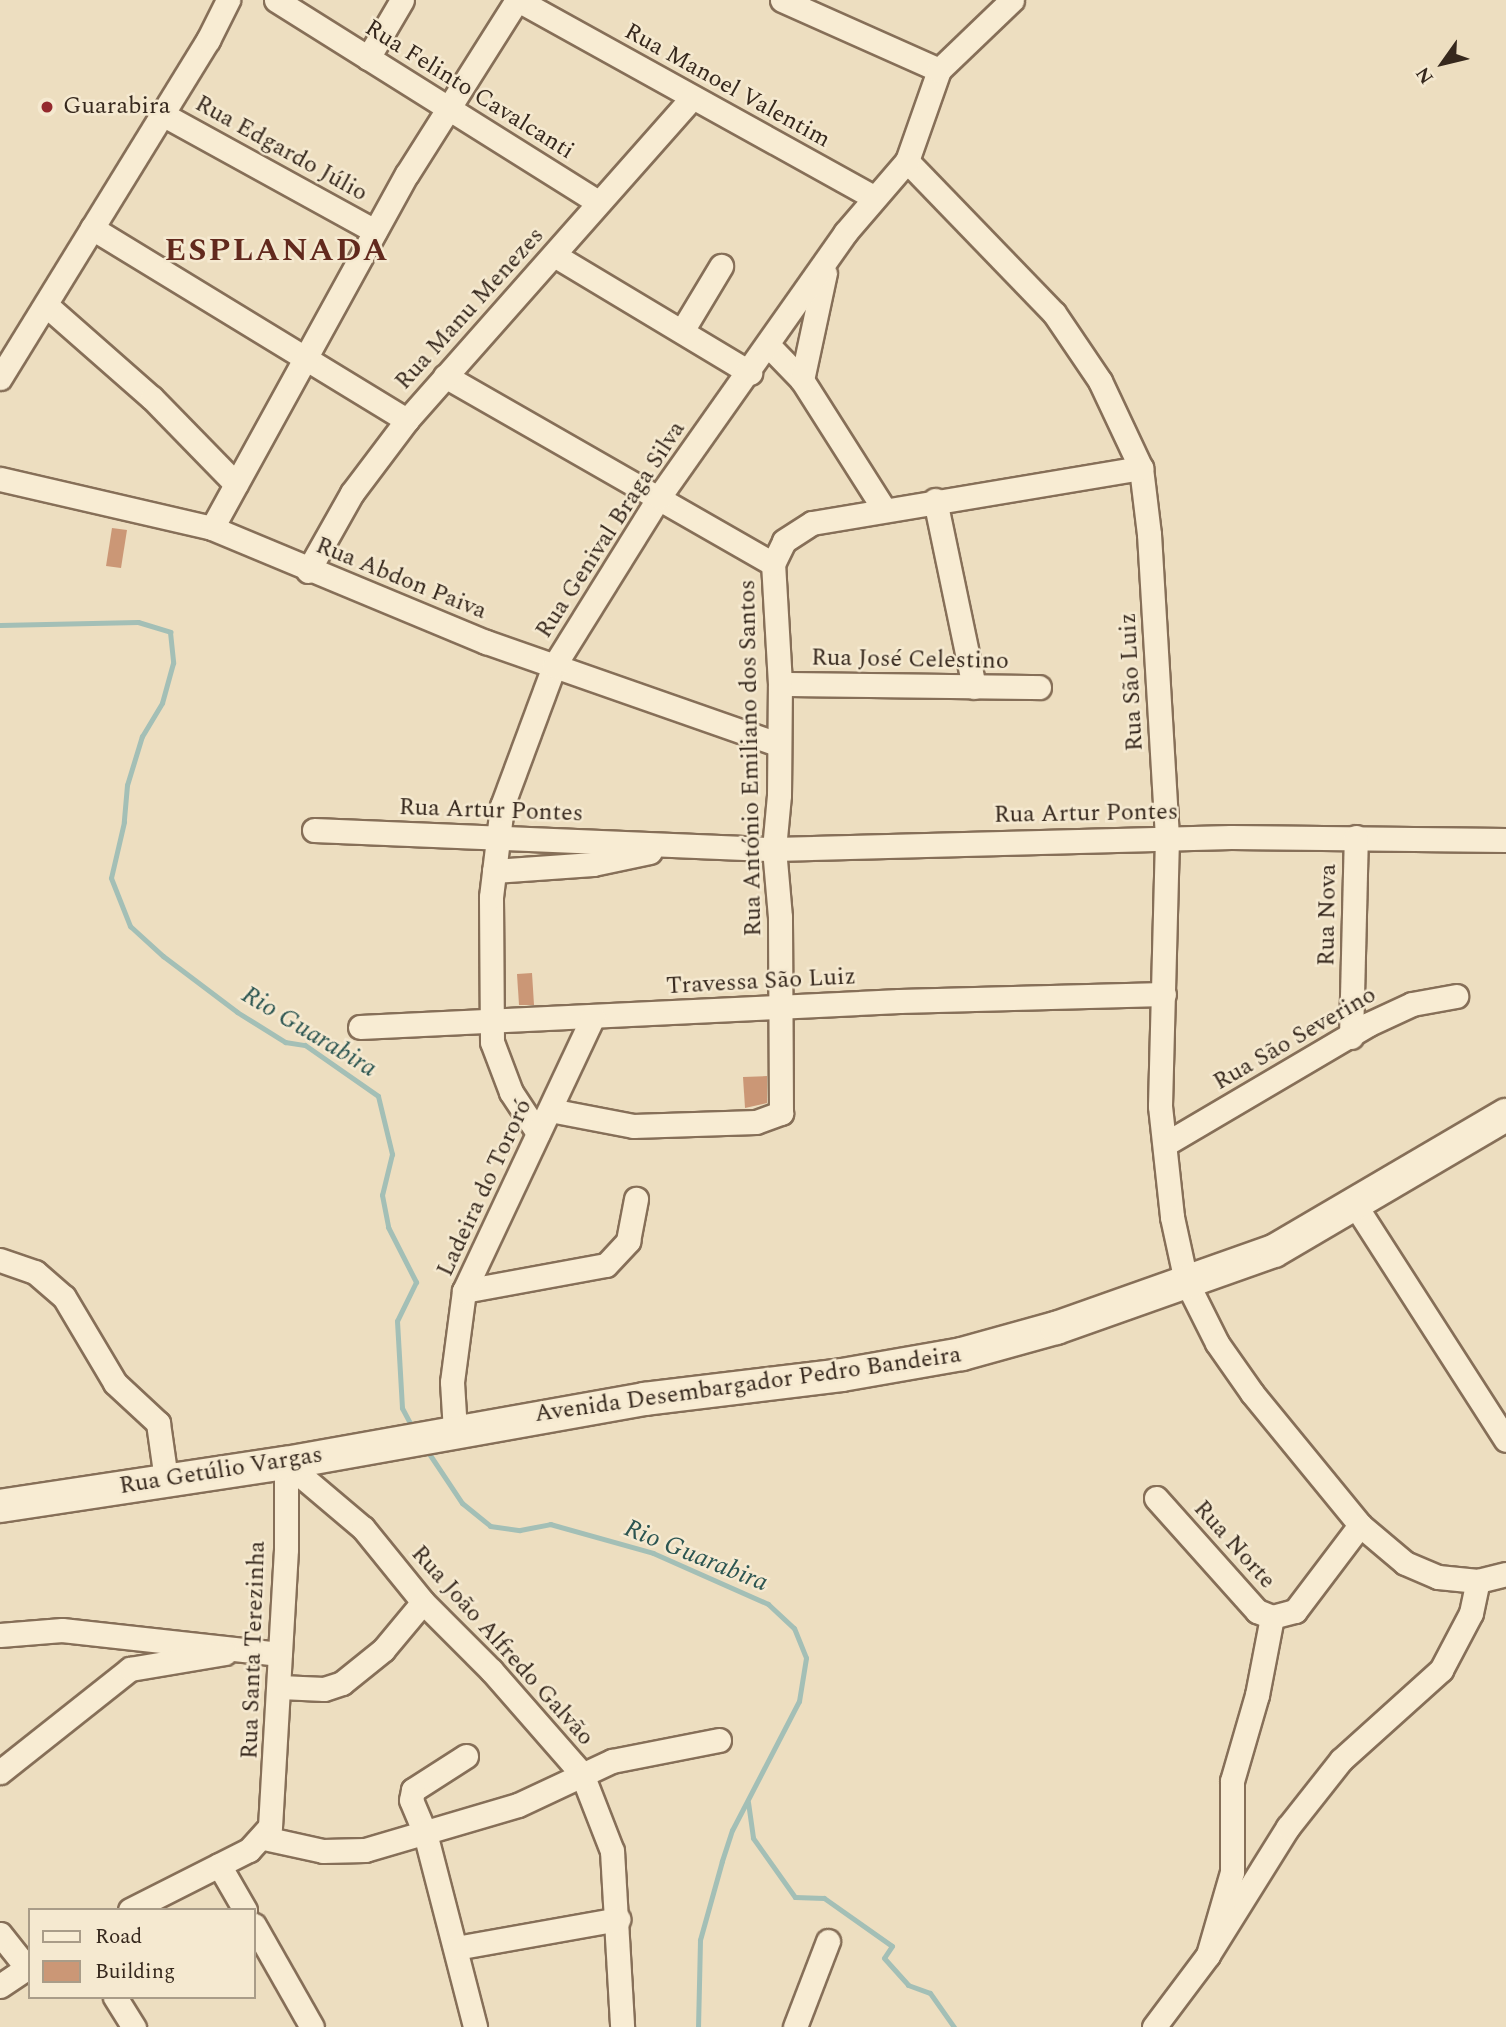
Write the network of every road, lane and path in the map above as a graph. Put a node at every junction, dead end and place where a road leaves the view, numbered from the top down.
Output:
1 (228, 0) edge
2 (276, 0) edge
3 (402, 0) edge
4 (518, 0) edge
5 (782, 0) edge
6 (1012, 0) edge
7 (368, 58) junction
8 (939, 70) junction
9 (692, 97) junction
10 (449, 109) junction
11 (162, 114) junction
12 (907, 162) junction
13 (874, 197) junction
14 (598, 202) junction
15 (92, 228) junction
16 (375, 231) junction
17 (554, 255) junction
18 (721, 265) dead end
19 (827, 265) junction
20 (46, 305) junction
21 (682, 331) junction
22 (769, 346) junction
23 (306, 359) junction
24 (750, 373) junction
25 (446, 376) junction
26 (0, 378) edge
27 (802, 380) junction
28 (407, 420) junction
29 (1141, 468) junction
30 (0, 479) edge
31 (236, 484) junction
32 (660, 497) junction
33 (935, 500) junction
34 (884, 509) junction
35 (212, 528) junction
36 (773, 564) junction
37 (308, 571) junction
38 (554, 666) junction
39 (780, 684) junction
40 (974, 687) junction
41 (1039, 687) dead end
42 (778, 744) junction
43 (314, 830) dead end
44 (1356, 837) junction
45 (1167, 838) junction
46 (498, 839) junction
47 (1506, 840) edge
48 (667, 848) junction
49 (774, 849) junction
50 (494, 871) junction
51 (1164, 993) junction
52 (1456, 996) dead end
53 (782, 1007) junction
54 (593, 1017) junction
55 (488, 1022) junction
56 (360, 1027) dead end
57 (1351, 1037) junction
58 (550, 1110) junction
59 (1506, 1115) edge
60 (538, 1133) junction
61 (1167, 1143) junction
62 (636, 1199) dead end
63 (1355, 1205) junction
64 (0, 1260) edge
65 (1186, 1281) junction
66 (464, 1291) junction
67 (449, 1432) junction
68 (1506, 1440) edge
69 (286, 1463) junction
70 (166, 1479) junction
71 (1156, 1498) dead end
72 (0, 1506) edge
73 (1360, 1524) junction
74 (1506, 1574) edge
75 (1478, 1581) junction
76 (423, 1602) junction
77 (1272, 1618) junction
78 (0, 1635) edge
79 (235, 1649) junction
80 (280, 1654) junction
81 (280, 1687) junction
82 (719, 1740) dead end
83 (466, 1756) dead end
84 (0, 1772) edge
85 (582, 1774) junction
86 (425, 1833) junction
87 (264, 1838) junction
88 (219, 1865) junction
89 (134, 1908) edge
90 (244, 1908) edge
91 (618, 1919) junction
92 (256, 1929) edge
93 (0, 1934) edge
94 (828, 1941) dead end
95 (456, 1948) junction
96 (1208, 1955) junction
97 (28, 1967) edge
98 (0, 1986) edge
99 (115, 1999) edge
100 (134, 2027) edge
101 (312, 2027) edge
102 (475, 2027) edge
103 (622, 2027) edge
104 (795, 2027) edge
105 (1154, 2027) edge

1 - 11 street
2 - 7 street, Rua Felinto Cavalcanti
3 - 7 street
4 - 9 street, Rua Manoel Valentim
4 - 10 street
5 - 8 street
6 - 8 street
7 - 10 street, Rua Felinto Cavalcanti
8 - 12 street, Rua Genival Braga Silva
9 - 13 street, Rua Manoel Valentim
9 - 14 street, Rua Manu Menezes
10 - 14 street, Rua Felinto Cavalcanti
10 - 16 street
11 - 15 street
11 - 16 street, Rua Edgardo Júlio
12 - 13 street, Rua Genival Braga Silva
12 - 29 street, Rua São Luiz
13 - 19 street, Rua Genival Braga Silva
14 - 17 street, Rua Manu Menezes
15 - 20 street
15 - 23 street
16 - 23 street
17 - 21 street
17 - 25 street, Rua Manu Menezes
18 - 21 street
19 - 22 street, Rua Genival Braga Silva
19 - 27 street, Rua Genival Braga Silva
20 - 26 street
20 - 31 street
21 - 24 street
22 - 24 street, Rua Genival Braga Silva
22 - 27 street
23 - 28 street
23 - 31 street
24 - 32 street, Rua Genival Braga Silva
25 - 28 street, Rua Manu Menezes
25 - 32 street
27 - 34 street
28 - 37 street, Rua Manu Menezes
29 - 33 street
29 - 45 street, Rua São Luiz
30 - 35 street, Rua Abdon Paiva
31 - 35 street
32 - 36 street
32 - 38 street, Rua Genival Braga Silva
33 - 34 street
33 - 40 street
34 - 36 street
35 - 37 street, Rua Abdon Paiva
36 - 39 street, Rua António Emiliano dos Santos
37 - 38 street, Rua Abdon Paiva
38 - 42 street, Rua Abdon Paiva
38 - 46 street, Rua Genival Braga Silva
39 - 40 street, Rua José Celestino
39 - 42 street, Rua António Emiliano dos Santos
40 - 41 street, Rua José Celestino
42 - 49 street, Rua António Emiliano dos Santos
43 - 46 street, Rua Artur Pontes
44 - 45 street, Rua Artur Pontes
44 - 47 street, Rua Artur Pontes
44 - 57 street, Rua Nova
45 - 49 street, Rua Artur Pontes
45 - 51 street, Rua São Luiz
46 - 48 street, Rua Artur Pontes
46 - 50 street, Rua Genival Braga Silva
48 - 49 street, Rua Artur Pontes
48 - 50 street, Rua Artur Pontes
49 - 53 street, Rua António Emiliano dos Santos
50 - 55 street, Rua Genival Braga Silva
51 - 53 street, Travessa São Luiz
51 - 61 street, Rua São Luiz
52 - 57 street, Rua São Severino
53 - 54 street, Travessa São Luiz
53 - 58 street, Rua António Emiliano dos Santos
54 - 55 street, Travessa São Luiz
54 - 58 street, Ladeira do Tororó
55 - 56 street, Travessa São Luiz
55 - 60 street, Rua Genival Braga Silva
57 - 61 street, Rua São Severino
58 - 60 street, Ladeira do Tororó
59 - 63 main road, Avenida Desembargador Pedro Bandeira
60 - 66 street, Ladeira do Tororó
61 - 65 street, Rua São Luiz
62 - 66 street
63 - 65 main road, Avenida Desembargador Pedro Bandeira
63 - 68 street
64 - 70 street
65 - 67 main road, Avenida Desembargador Pedro Bandeira
65 - 73 street, Rua São Luiz
66 - 67 street, Ladeira do Tororó
67 - 69 main road, Rua Getúlio Vargas
69 - 70 main road, Rua Getúlio Vargas
69 - 76 street, Rua João Alfredo Galvão
69 - 80 street, Rua Santa Terezinha
70 - 72 main road, Rua Getúlio Vargas
71 - 77 street, Rua Norte
73 - 75 street, Rua São Luiz
73 - 77 street, Rua Norte
74 - 75 street, Rua São Luiz
75 - 96 street
76 - 81 street
76 - 85 street, Rua João Alfredo Galvão
77 - 96 street
78 - 79 street
79 - 80 street
79 - 84 street
80 - 81 street, Rua Santa Terezinha
81 - 87 street, Rua Santa Terezinha
82 - 85 street
83 - 86 street
85 - 86 street
85 - 91 street, Rua João Alfredo Galvão
86 - 87 street
86 - 95 street
87 - 88 street
88 - 89 street
88 - 90 street
91 - 95 street
91 - 103 street, Rua João Alfredo Galvão
92 - 101 street
93 - 97 street
94 - 104 street
95 - 102 street
96 - 105 street
97 - 98 street
99 - 100 street

